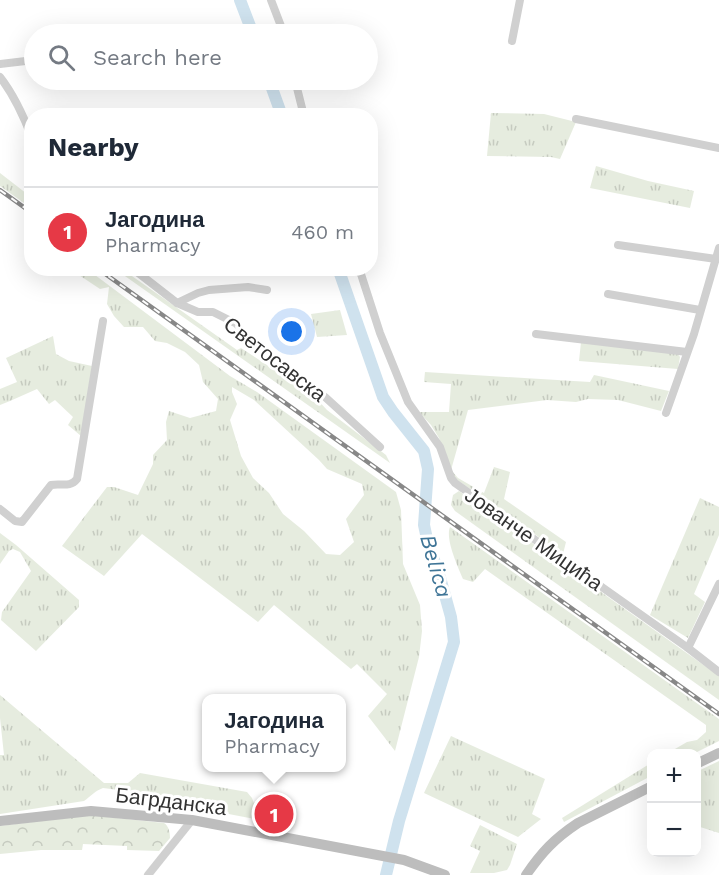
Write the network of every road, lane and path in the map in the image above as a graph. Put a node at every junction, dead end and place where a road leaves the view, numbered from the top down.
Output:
1 (271, 0) edge
2 (520, 0) edge
3 (280, 24) edge
4 (513, 41) dead end
5 (24, 61) edge
6 (0, 64) edge
7 (0, 77) edge
8 (298, 90) edge
9 (301, 108) edge
10 (24, 115) edge
11 (576, 119) dead end
12 (719, 148) edge
13 (618, 245) dead end
14 (719, 248) edge
15 (716, 259) junction
16 (142, 276) edge
17 (362, 276) edge
18 (267, 290) dead end
19 (608, 294) dead end
20 (177, 303) junction
21 (700, 310) junction
22 (103, 321) dead end
23 (536, 334) dead end
24 (687, 352) junction
25 (666, 413) dead end
26 (380, 447) dead end
27 (0, 509) edge
28 (719, 584) edge
29 (688, 648) junction
30 (719, 672) edge
31 (719, 753) edge
32 (701, 762) edge
33 (647, 788) edge
34 (192, 820) junction
35 (0, 821) edge
36 (547, 849) junction
37 (148, 875) edge
38 (445, 875) edge
39 (526, 875) edge
40 (536, 875) edge

1 - 3 street
2 - 4 street
5 - 6 street
7 - 10 street
8 - 9 street
11 - 12 street
13 - 15 street
14 - 15 street
15 - 21 street
16 - 20 street, Светосавска
17 - 29 street, Јованче Мицића
18 - 20 street
19 - 21 street
20 - 26 street, Светосавска
21 - 24 street
22 - 27 street
23 - 24 street
24 - 25 street
28 - 29 street
29 - 30 street, Јованче Мицића
31 - 32 main road
33 - 36 main road
34 - 35 main road, Багрданска
34 - 37 street
34 - 38 main road, Багрданска
36 - 39 main road
36 - 40 main road

